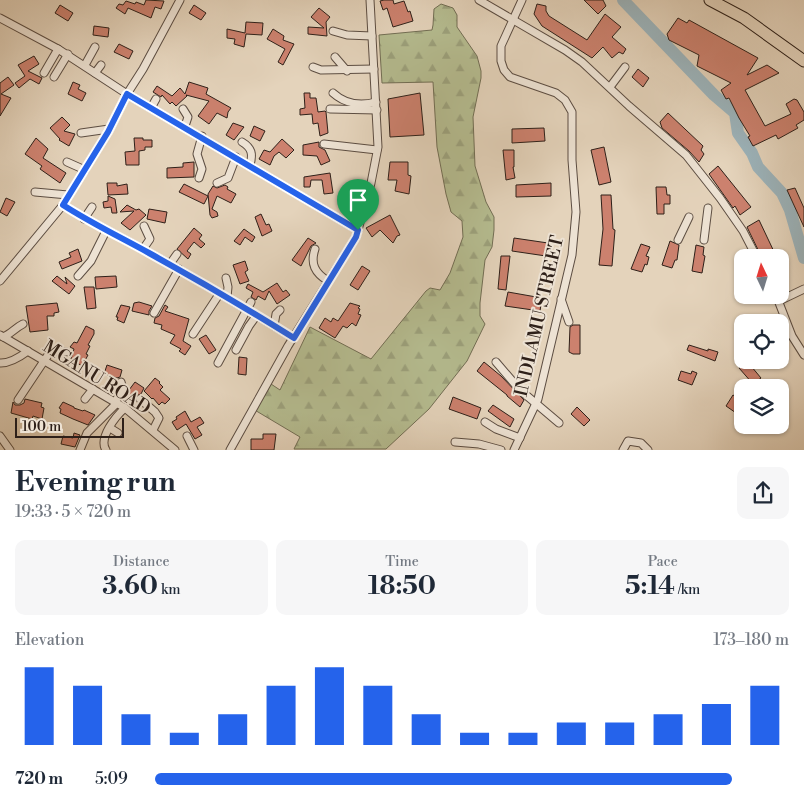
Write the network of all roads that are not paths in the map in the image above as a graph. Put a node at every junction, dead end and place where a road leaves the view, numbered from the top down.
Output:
1 (180, 0) edge
2 (370, 0) edge
3 (479, 0) edge
4 (522, 0) edge
5 (710, 0) edge
6 (0, 18) edge
7 (513, 20) junction
8 (333, 31) dead end
9 (372, 36) junction
10 (96, 47) dead end
11 (58, 49) junction
12 (68, 54) junction
13 (335, 57) dead end
14 (804, 61) edge
15 (86, 65) junction
16 (101, 65) dead end
17 (313, 67) dead end
18 (625, 67) dead end
19 (374, 69) junction
20 (347, 71) junction
21 (95, 73) junction
22 (44, 74) dead end
23 (54, 77) dead end
24 (610, 87) junction
25 (334, 92) dead end
26 (127, 94) junction
27 (156, 99) dead end
28 (376, 106) junction
29 (151, 108) junction
30 (183, 109) dead end
31 (330, 109) dead end
32 (185, 126) junction
33 (109, 129) junction
34 (81, 133) dead end
35 (202, 136) junction
36 (242, 142) dead end
37 (324, 144) dead end
38 (378, 150) junction
39 (236, 157) junction
40 (67, 162) dead end
41 (250, 165) junction
42 (85, 170) junction
43 (199, 178) dead end
44 (217, 183) dead end
45 (35, 192) dead end
46 (68, 195) junction
47 (63, 205) junction
48 (92, 207) dead end
49 (708, 208) dead end
50 (689, 216) dead end
51 (84, 219) junction
52 (144, 226) dead end
53 (358, 230) junction
54 (106, 231) junction
55 (678, 240) dead end
56 (704, 240) dead end
57 (314, 249) dead end
58 (752, 249) edge
59 (143, 250) junction
60 (177, 254) dead end
61 (170, 264) junction
62 (179, 270) junction
63 (78, 276) dead end
64 (226, 278) dead end
65 (0, 281) edge
66 (328, 281) junction
67 (804, 288) edge
68 (789, 294) edge
69 (224, 295) junction
70 (561, 299) junction
71 (780, 304) edge
72 (250, 306) junction
73 (280, 310) dead end
74 (154, 313) dead end
75 (257, 315) junction
76 (569, 322) dead end
77 (23, 324) dead end
78 (274, 326) junction
79 (193, 334) dead end
80 (2, 336) edge
81 (294, 338) junction
82 (236, 350) dead end
83 (28, 351) junction
84 (66, 352) dead end
85 (804, 355) edge
86 (45, 361) junction
87 (496, 362) dead end
88 (1, 363) edge
89 (218, 363) dead end
90 (121, 382) dead end
91 (93, 389) junction
92 (85, 399) dead end
93 (140, 399) dead end
94 (18, 400) dead end
95 (116, 402) junction
96 (536, 403) junction
97 (125, 408) junction
98 (485, 422) dead end
99 (559, 423) dead end
100 (110, 428) junction
101 (153, 430) junction
102 (118, 433) dead end
103 (187, 436) dead end
104 (520, 438) junction
105 (2, 439) edge
106 (455, 442) dead end
107 (10, 450) edge
108 (80, 450) edge
109 (106, 450) edge
110 (175, 450) edge
111 (194, 450) edge
112 (230, 450) edge
113 (501, 450) edge
114 (514, 450) edge
115 (623, 450) edge
116 (648, 450) edge

1 - 26 street
2 - 9 street
3 - 7 street
4 - 7 street, INDLAMU STREET
5 - 14 main road
6 - 11 street
7 - 24 street
7 - 70 street, INDLAMU STREET
8 - 9 street
9 - 19 street
10 - 15 street
11 - 12 street
11 - 22 street
12 - 15 street
12 - 23 street
13 - 20 street
15 - 21 street
16 - 21 street
17 - 20 street
18 - 24 street
19 - 20 street
19 - 28 street
21 - 26 street
24 - 58 street
25 - 28 street
26 - 29 street
26 - 33 street
27 - 29 street
28 - 31 street
28 - 38 street
29 - 32 street
30 - 32 street
32 - 35 street
33 - 34 street
33 - 42 street
35 - 39 street
35 - 43 street
36 - 41 street
37 - 38 street
38 - 53 street
39 - 41 street
39 - 44 street
40 - 42 street
41 - 53 street
42 - 46 street
45 - 46 street
46 - 47 street
47 - 51 street
47 - 65 street
48 - 51 street
49 - 56 street
50 - 55 street
51 - 54 street
52 - 59 street
53 - 66 street
54 - 59 street
54 - 63 street
57 - 66 street
59 - 61 street
60 - 61 street
61 - 62 street
62 - 69 street
62 - 74 street
64 - 69 street
66 - 81 street
67 - 68 street
69 - 72 street
69 - 79 street
70 - 76 street
70 - 96 street, INDLAMU STREET
71 - 85 street
72 - 75 street
72 - 89 street
73 - 78 street
75 - 78 street
75 - 82 street
77 - 80 street
78 - 81 street
80 - 83 street, MGANU ROAD
81 - 112 street
83 - 86 street, MGANU ROAD
83 - 88 street
84 - 86 street
86 - 91 street, MGANU ROAD
86 - 94 street
87 - 96 street
90 - 95 street
91 - 92 street
91 - 95 street, MGANU ROAD
93 - 101 street
95 - 97 street, MGANU ROAD
95 - 108 street
96 - 99 street
96 - 104 street, INDLAMU STREET
97 - 100 street
97 - 101 street, MGANU ROAD
98 - 104 street
100 - 102 street
100 - 109 street
101 - 110 street, MGANU ROAD
103 - 111 street
104 - 114 street, INDLAMU STREET
105 - 107 street
106 - 113 street
115 - 116 street

